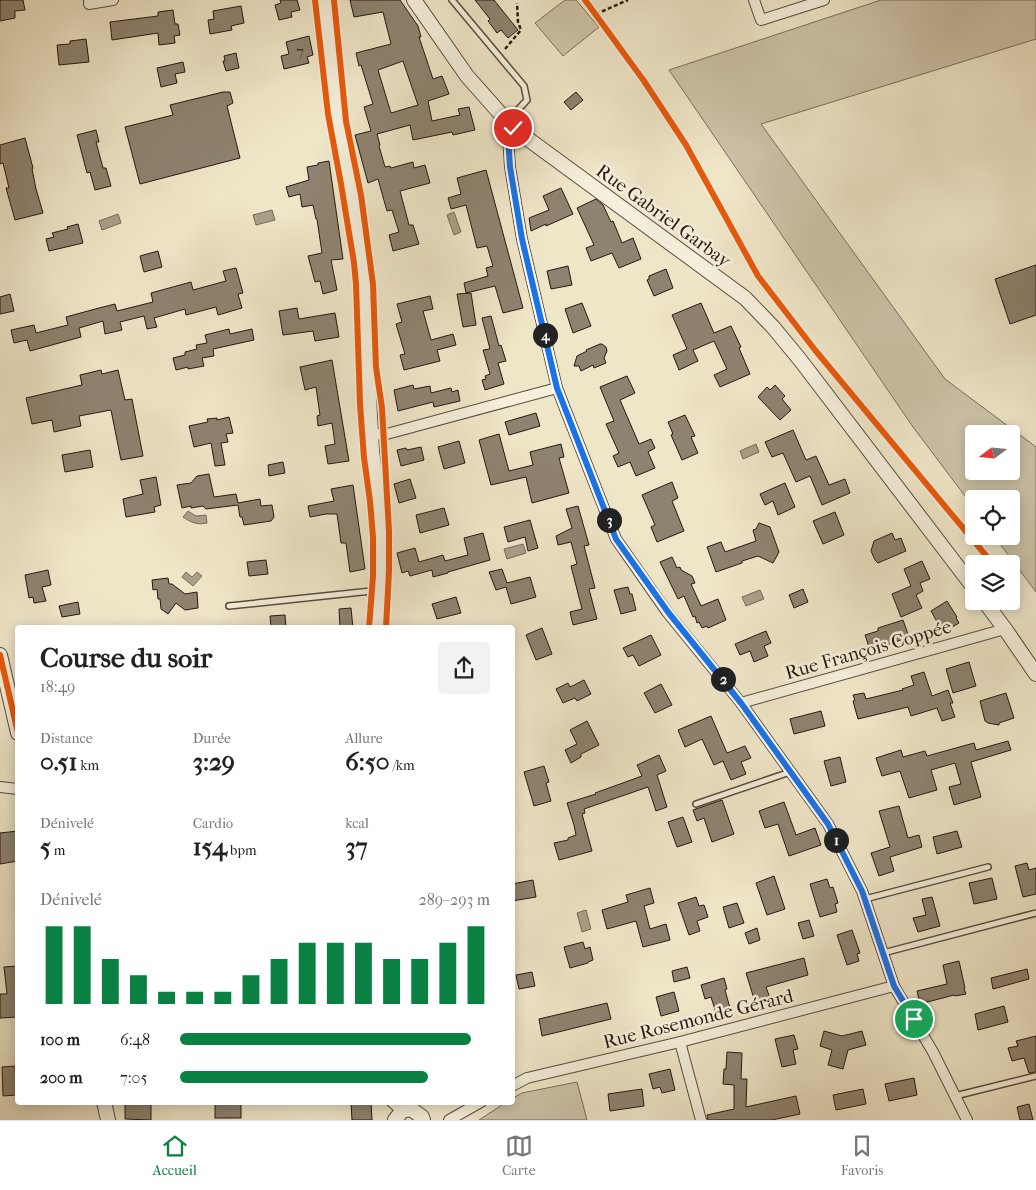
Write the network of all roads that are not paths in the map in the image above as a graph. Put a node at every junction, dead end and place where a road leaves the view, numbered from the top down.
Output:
1 (89, 0) edge
2 (114, 0) edge
3 (326, 0) edge
4 (414, 0) edge
5 (452, 0) edge
6 (754, 0) edge
7 (824, 0) edge
8 (512, 126) junction
9 (557, 388) junction
10 (371, 433) junction
11 (965, 576) edge
12 (381, 590) junction
13 (230, 606) dead end
14 (991, 610) edge
15 (377, 625) edge
16 (1005, 629) junction
17 (0, 655) edge
18 (1036, 674) edge
19 (741, 703) junction
20 (15, 720) edge
21 (791, 772) junction
22 (0, 787) edge
23 (15, 789) edge
24 (696, 804) dead end
25 (988, 867) dead end
26 (865, 899) junction
27 (1036, 913) edge
28 (883, 953) junction
29 (894, 986) junction
30 (680, 1042) junction
31 (1036, 1076) edge
32 (515, 1084) edge
33 (955, 1096) junction
34 (105, 1105) edge
35 (476, 1105) edge
36 (108, 1120) edge
37 (449, 1120) edge
38 (701, 1120) edge
39 (967, 1120) edge

1 - 2 street
3 - 10 street
4 - 8 street, Rue Gabriel Garbay
5 - 8 lane
6 - 7 street
8 - 9 street
8 - 11 street, Rue Gabriel Garbay
9 - 10 street
9 - 19 street
10 - 12 street
12 - 13 lane
12 - 15 street
14 - 16 street
16 - 18 street
16 - 19 street, Rue François Coppée
17 - 20 street
19 - 21 street
21 - 24 lane
21 - 26 street
22 - 23 street
25 - 26 lane
26 - 28 street
27 - 28 lane
28 - 29 street
29 - 30 street, Rue Rosemonde Gérard
29 - 33 street
30 - 32 street, Rue Rosemonde Gérard
30 - 38 street
31 - 33 lane
33 - 39 street
34 - 36 street
35 - 37 street

